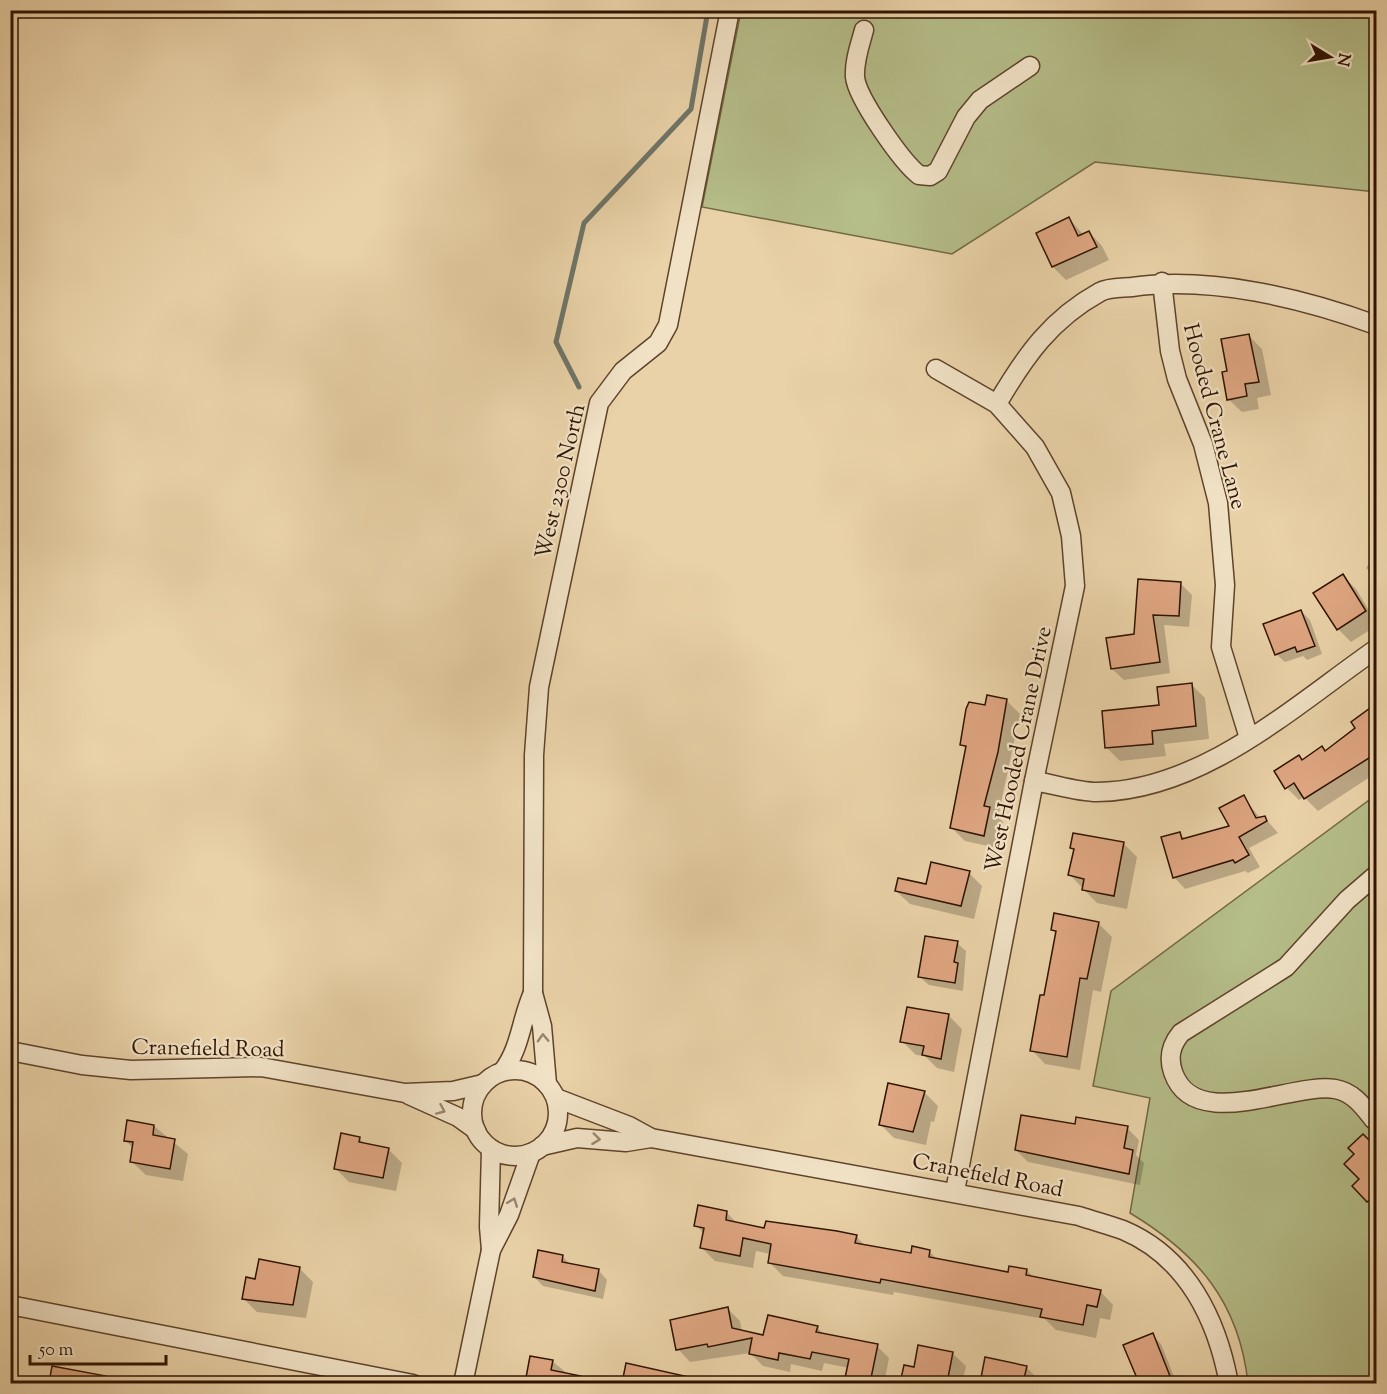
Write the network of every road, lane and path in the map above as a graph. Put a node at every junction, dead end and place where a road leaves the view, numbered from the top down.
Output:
1 (730, 10) edge
2 (864, 30) dead end
3 (1030, 66) dead end
4 (1162, 282) junction
5 (1377, 325) edge
6 (936, 369) dead end
7 (997, 404) junction
8 (1377, 649) edge
9 (1249, 738) junction
10 (1034, 781) junction
11 (1377, 875) edge
12 (533, 993) junction
13 (10, 1051) edge
14 (503, 1071) junction
15 (483, 1084) junction
16 (551, 1091) junction
17 (405, 1093) junction
18 (1374, 1120) dead end
19 (476, 1130) junction
20 (651, 1138) junction
21 (491, 1149) junction
22 (537, 1149) junction
23 (955, 1191) junction
24 (491, 1250) junction
25 (10, 1305) edge
26 (413, 1383) edge
27 (463, 1383) edge
28 (1229, 1383) edge

1 - 12 street, West 2300 North
2 - 3 street
4 - 5 street
4 - 7 street
4 - 9 street, Hooded Crane Lane
6 - 7 street, West Hooded Crane Drive
7 - 10 street, West Hooded Crane Drive
8 - 9 street
9 - 10 street
10 - 23 street, West Hooded Crane Drive
11 - 18 street
12 - 14 street
16 -> 12 street
13 - 17 street, Cranefield Road
14 - 15 street
14 - 16 street
15 - 17 street, Cranefield Road
15 - 19 street
16 - 20 street, Cranefield Road
16 - 22 street
17 -> 19 street, Cranefield Road
19 - 21 street
22 -> 20 street, Cranefield Road
20 - 23 street, Cranefield Road
21 - 22 street
21 - 24 street
24 -> 22 street
23 - 28 street, Cranefield Road
24 - 27 street
25 - 26 street

